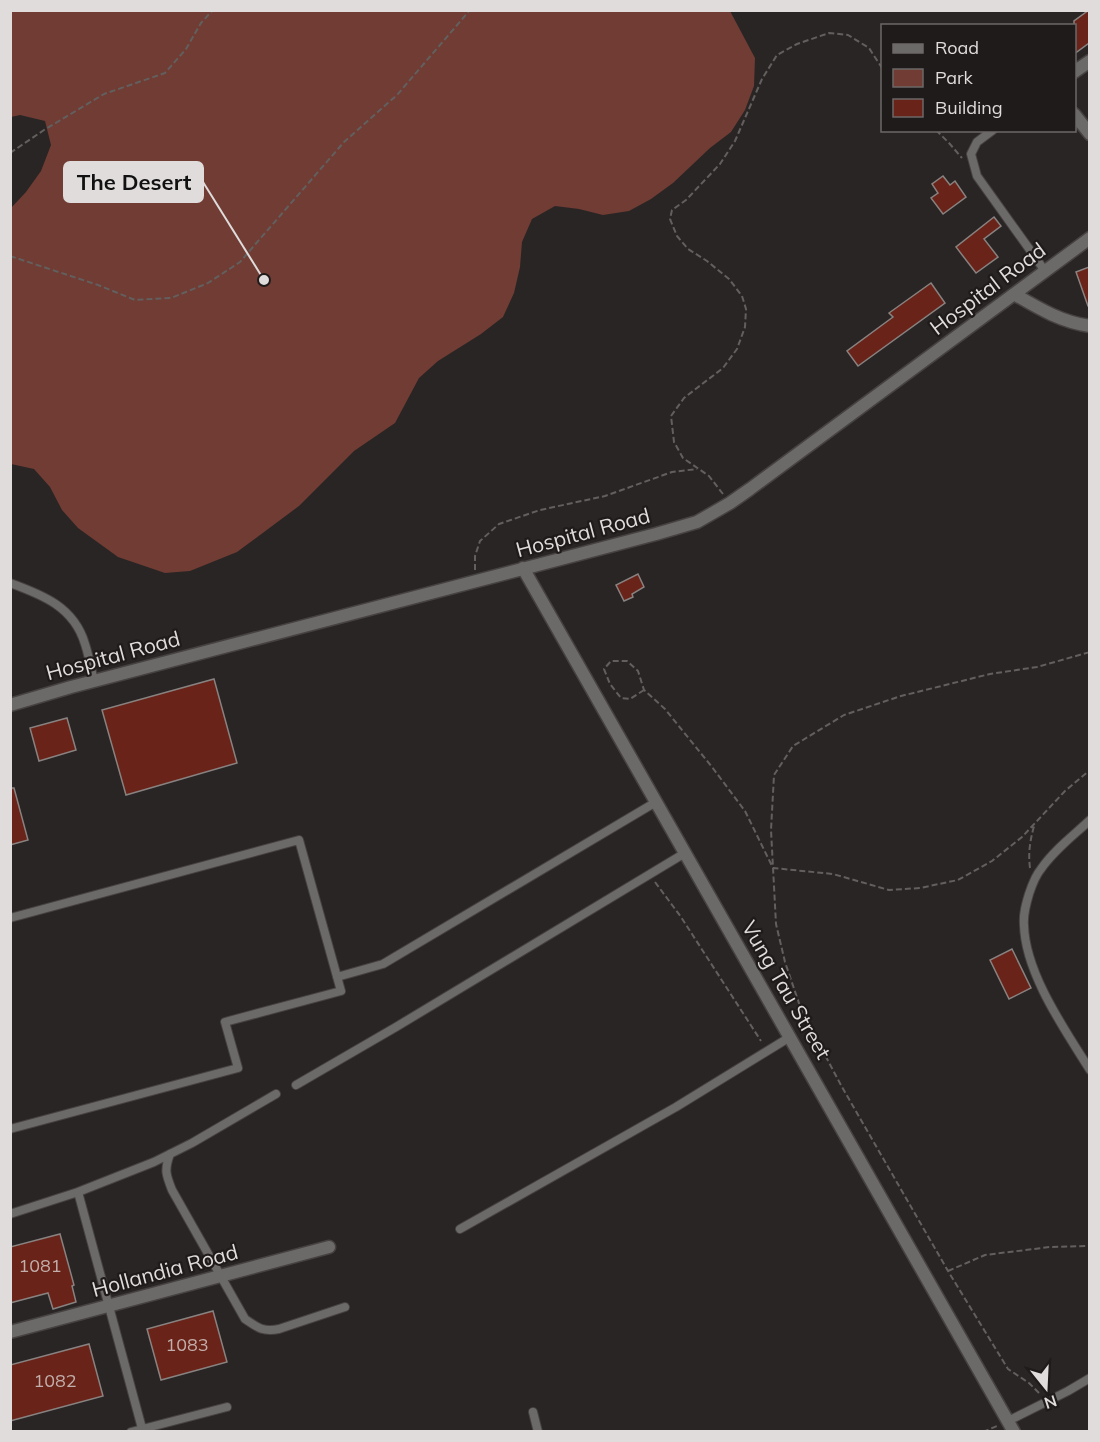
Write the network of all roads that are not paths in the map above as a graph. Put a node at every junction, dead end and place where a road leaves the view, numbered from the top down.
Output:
1 (1089, 61) edge
2 (1076, 71) edge
3 (1076, 117) edge
4 (990, 132) edge
5 (1089, 134) edge
6 (1089, 238) edge
7 (1045, 271) junction
8 (1014, 294) junction
9 (1089, 326) edge
10 (523, 568) junction
11 (10, 583) edge
12 (94, 681) junction
13 (10, 705) edge
14 (656, 802) junction
15 (1089, 820) edge
16 (685, 853) junction
17 (10, 918) edge
18 (337, 977) junction
19 (790, 1037) junction
20 (1089, 1070) edge
21 (296, 1085) dead end
22 (276, 1094) dead end
23 (10, 1130) edge
24 (170, 1154) junction
25 (78, 1192) junction
26 (10, 1214) edge
27 (460, 1229) dead end
28 (329, 1247) dead end
29 (220, 1276) junction
30 (108, 1306) junction
31 (345, 1307) dead end
32 (10, 1332) edge
33 (1089, 1378) edge
34 (227, 1407) dead end
35 (533, 1412) dead end
36 (1011, 1426) edge
37 (143, 1430) edge
38 (131, 1431) edge
39 (538, 1431) edge

1 - 2 street
3 - 5 street
4 - 7 lane
6 - 7 street, Hospital Road
7 - 8 street, Hospital Road
8 - 9 street
8 - 10 street, Hospital Road
10 - 12 street, Hospital Road
10 - 14 street, Vung Tau Street
11 - 12 lane
12 - 13 street, Hospital Road
14 - 16 street, Vung Tau Street
14 - 18 lane
15 - 20 lane
16 - 19 street, Vung Tau Street
16 - 21 lane
17 - 18 lane
18 - 23 lane
19 - 27 lane
19 - 36 street, Vung Tau Street
22 - 24 lane
24 - 25 lane
24 - 29 lane
25 - 26 lane
25 - 30 lane
28 - 29 street, Hollandia Road
29 - 30 street, Hollandia Road
29 - 31 lane
30 - 32 street, Hollandia Road
30 - 37 lane
33 - 36 lane
34 - 37 lane
35 - 39 lane
37 - 38 lane

